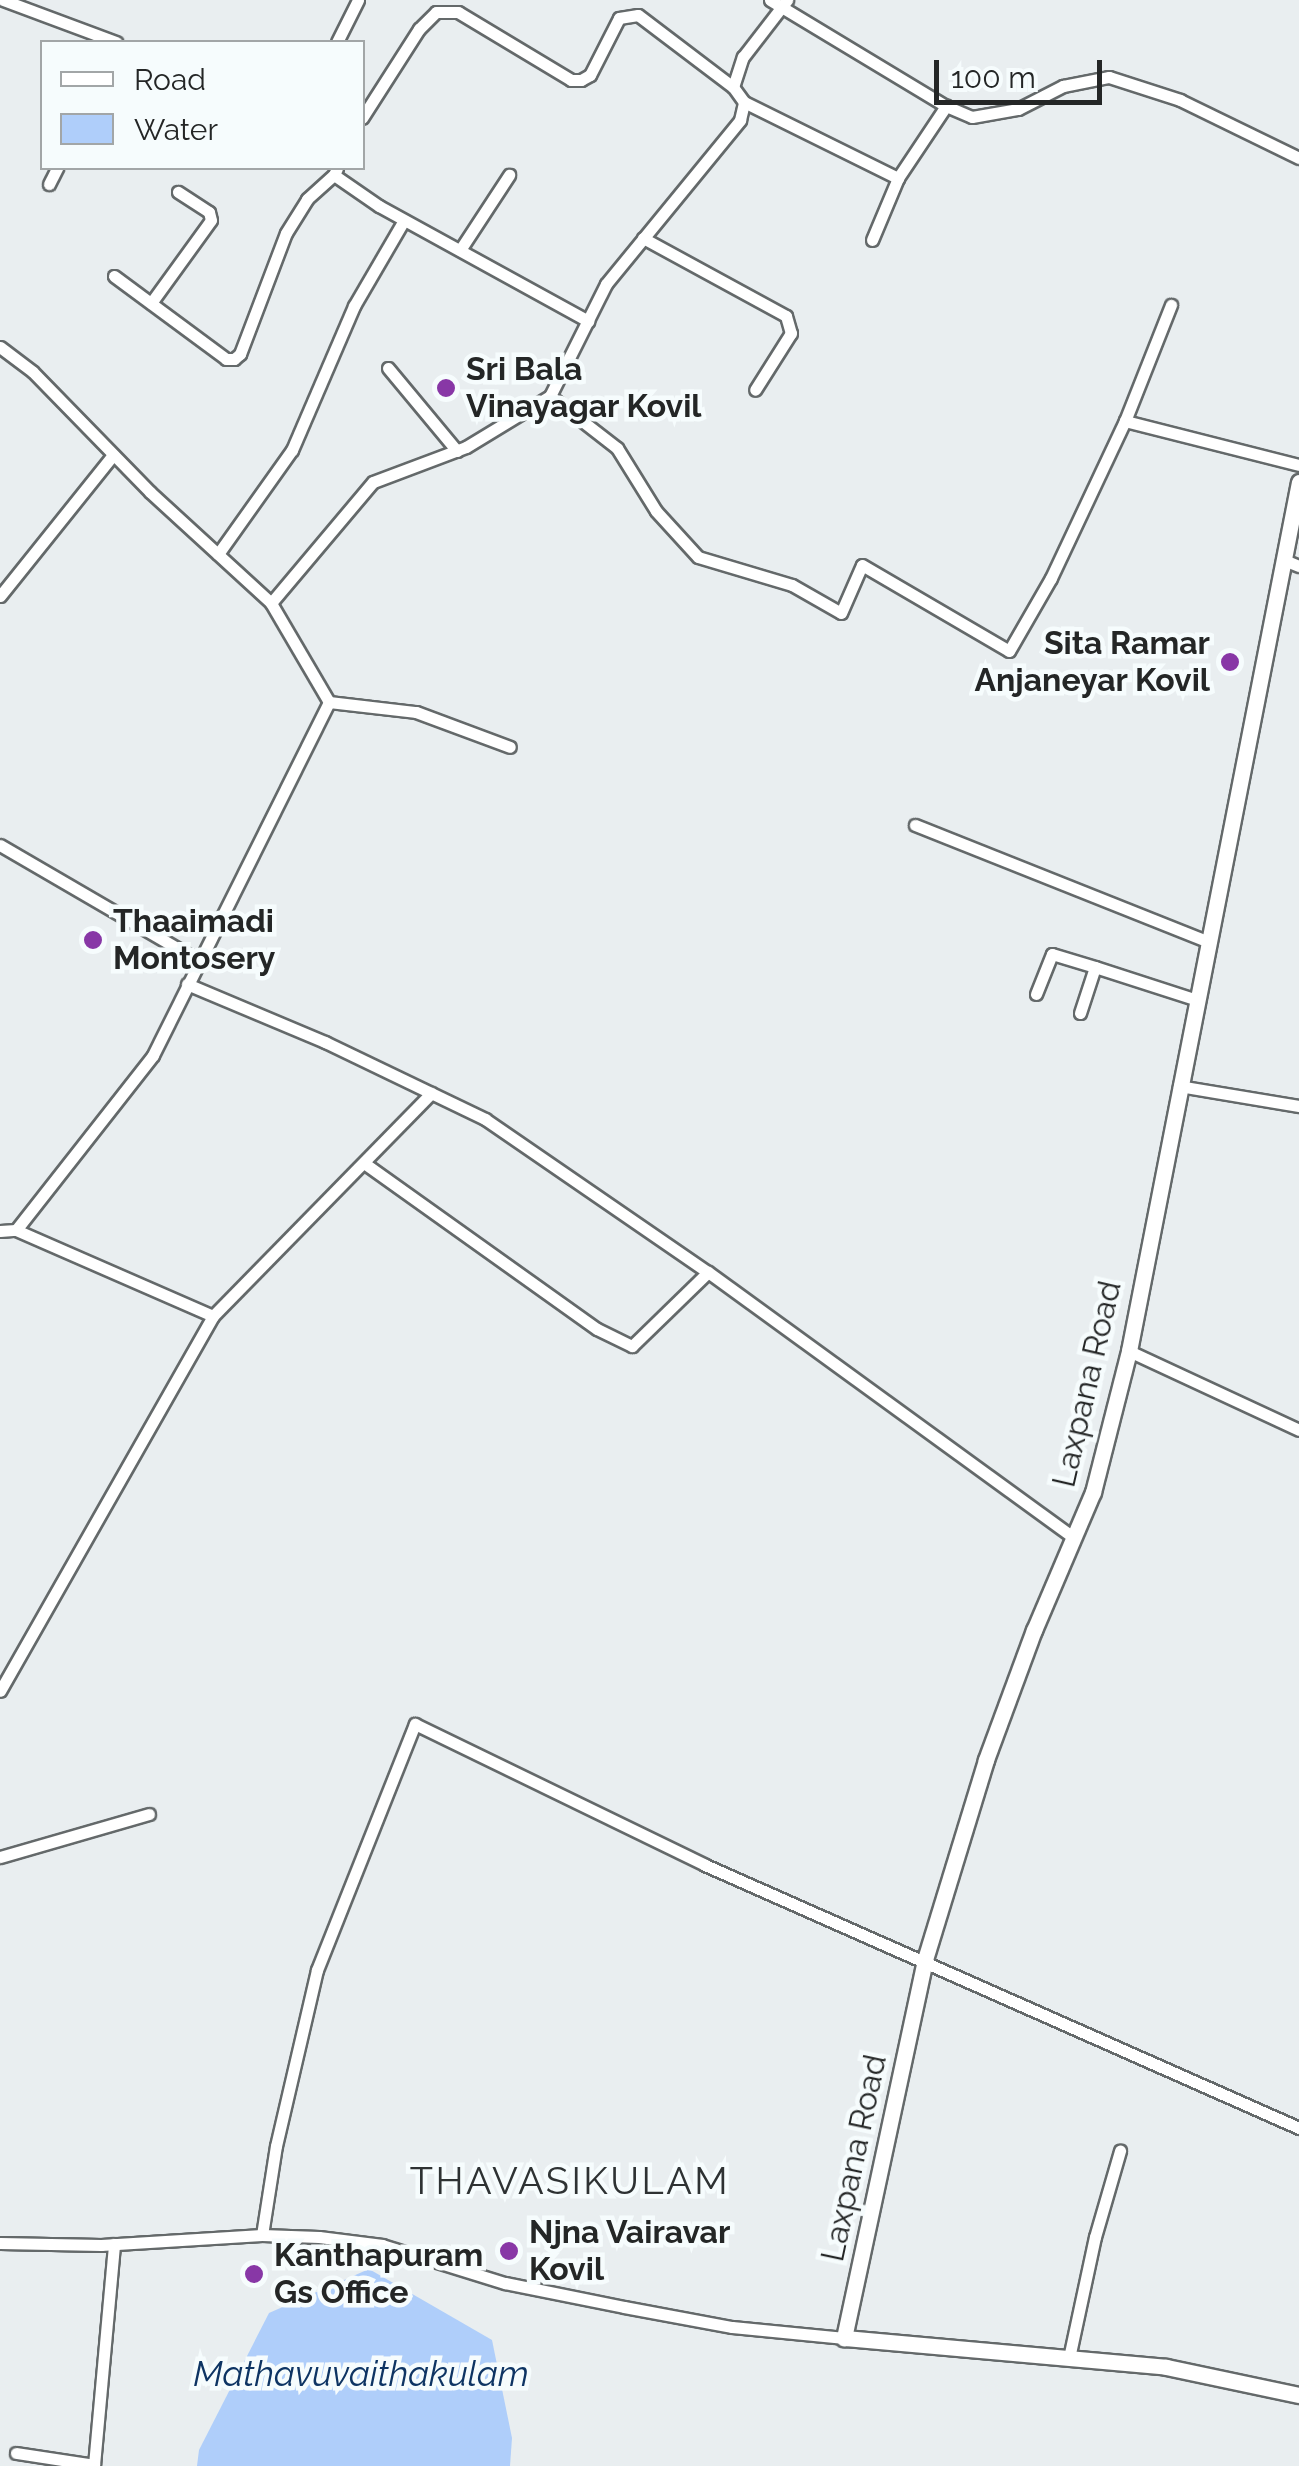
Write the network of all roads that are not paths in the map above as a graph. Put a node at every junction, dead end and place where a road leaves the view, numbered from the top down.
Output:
1 (3, 0) edge
2 (358, 0) edge
3 (770, 0) edge
4 (785, 3) edge
5 (106, 40) edge
6 (338, 40) edge
7 (733, 87) junction
8 (744, 102) junction
9 (946, 106) junction
10 (365, 113) edge
11 (1299, 158) edge
12 (57, 170) edge
13 (336, 172) edge
14 (508, 176) dead end
15 (898, 178) junction
16 (50, 184) dead end
17 (178, 192) dead end
18 (404, 220) junction
19 (644, 238) junction
20 (872, 240) dead end
21 (460, 250) junction
22 (114, 276) dead end
23 (151, 303) junction
24 (1171, 305) dead end
25 (588, 321) junction
26 (0, 347) edge
27 (388, 368) dead end
28 (755, 390) dead end
29 (550, 396) junction
30 (1124, 421) junction
31 (457, 451) junction
32 (113, 455) junction
33 (1299, 465) edge
34 (1299, 482) edge
35 (218, 554) junction
36 (1292, 563) edge
37 (0, 596) edge
38 (271, 602) junction
39 (329, 702) junction
40 (510, 746) dead end
41 (915, 826) dead end
42 (0, 845) edge
43 (1209, 942) junction
44 (199, 961) junction
45 (1095, 966) junction
46 (187, 984) junction
47 (1036, 994) dead end
48 (1197, 1000) junction
49 (1080, 1013) dead end
50 (1179, 1086) junction
51 (431, 1093) junction
52 (1299, 1106) edge
53 (364, 1163) junction
54 (16, 1230) junction
55 (0, 1231) edge
56 (708, 1272) junction
57 (213, 1316) junction
58 (1129, 1351) junction
59 (1299, 1430) edge
60 (1073, 1536) junction
61 (0, 1691) edge
62 (149, 1814) dead end
63 (0, 1856) edge
64 (926, 1960) junction
65 (1299, 2128) edge
66 (1120, 2151) dead end
67 (262, 2235) junction
68 (0, 2242) edge
69 (114, 2244) junction
70 (844, 2338) junction
71 (1069, 2358) junction
72 (1299, 2395) edge
73 (16, 2454) dead end

1 - 5 street
2 - 6 street
3 - 4 street
4 - 7 street
4 - 9 street
7 - 8 street
7 - 10 street
8 - 15 street
8 - 19 street
9 - 11 street
9 - 15 street
12 - 16 street
13 - 18 street
13 - 23 street
14 - 21 street
15 - 20 street
17 - 23 street
18 - 21 street
18 - 35 street
19 - 25 street
19 - 28 street
21 - 25 street
22 - 23 street
24 - 30 street
25 - 29 street
26 - 32 street
27 - 31 street
29 - 30 street
29 - 31 street
30 - 33 street
31 - 38 street
32 - 35 street
32 - 37 street
34 - 36 street, Laxpana Road
35 - 38 street
36 - 43 street, Laxpana Road
38 - 39 street
39 - 40 street
39 - 44 street
41 - 43 street
42 - 44 street
43 - 48 street, Laxpana Road
44 - 46 street
45 - 47 street
45 - 48 street
45 - 49 street
46 - 51 street
46 - 54 street
48 - 50 street, Laxpana Road
50 - 52 street
50 - 58 street, Laxpana Road
51 - 53 street
51 - 56 street
53 - 56 street
53 - 57 street
54 - 55 street
54 - 57 street
56 - 60 street
57 - 61 street
58 - 59 street
58 - 60 street, Laxpana Road
60 - 64 street, Laxpana Road
62 - 63 street
64 - 65 street
64 - 67 street
64 - 70 street, Laxpana Road
66 - 71 street
67 - 69 street
67 - 70 street
68 - 69 street
69 - 73 street
70 - 71 street
71 - 72 street

